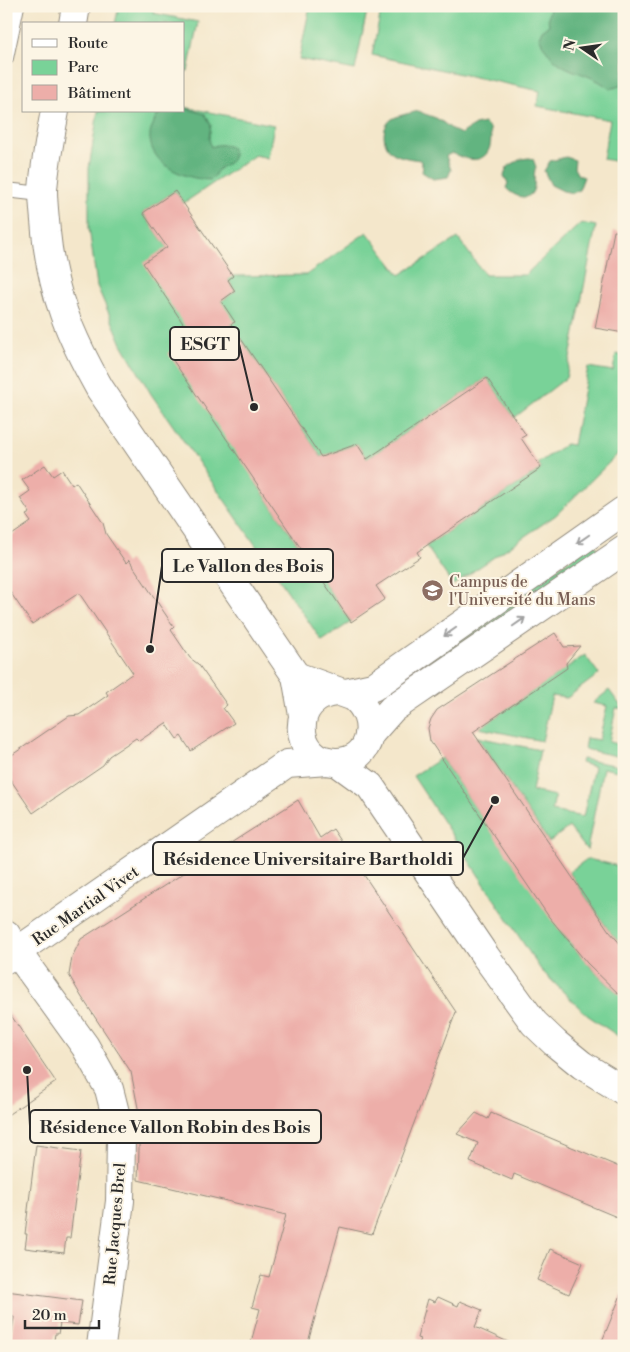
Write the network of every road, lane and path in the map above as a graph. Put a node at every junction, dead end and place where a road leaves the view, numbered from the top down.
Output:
1 (17, 6) edge
2 (76, 6) edge
3 (73, 22) edge
4 (6, 58) edge
5 (55, 112) edge
6 (6, 190) edge
7 (43, 192) junction
8 (624, 487) edge
9 (623, 512) edge
10 (624, 550) edge
11 (296, 676) junction
12 (341, 693) junction
13 (302, 721) junction
14 (367, 740) junction
15 (332, 761) junction
16 (287, 764) junction
17 (370, 786) junction
18 (10, 948) edge
19 (624, 1091) edge
20 (101, 1346) edge

1 - 4 lane
2 - 3 street
5 - 7 street
6 - 7 lane
7 - 11 street
8 - 9 street
9 -> 12 street
14 -> 10 street
11 - 12 street
11 - 13 street
12 - 13 street
12 - 14 street
13 - 15 street
13 - 16 street
14 - 15 street
14 - 17 street
15 - 16 street
15 - 17 street
16 - 18 street, Rue Martial Vivet
17 - 19 street
18 - 20 street, Rue Jacques Brel

